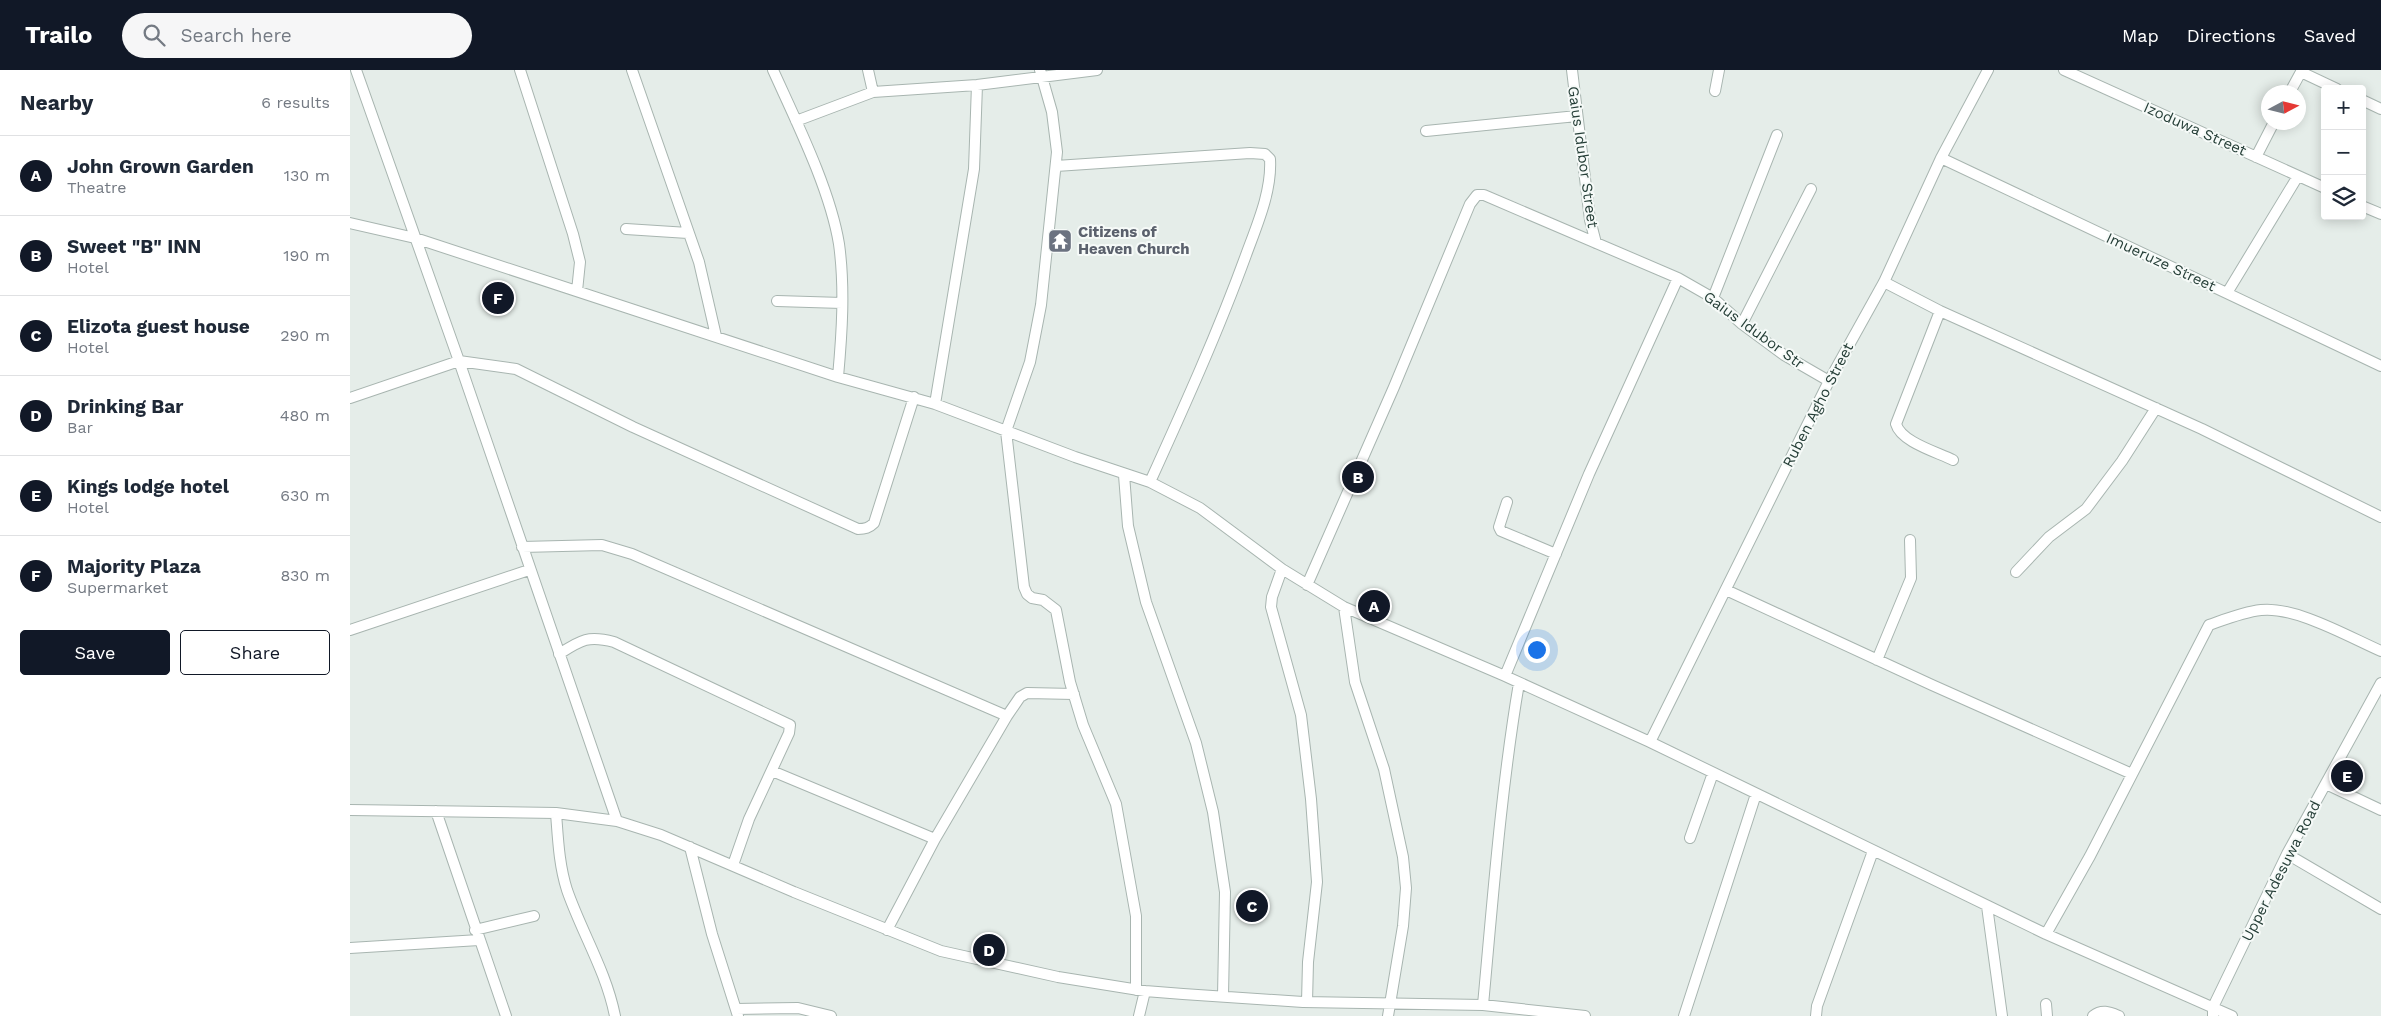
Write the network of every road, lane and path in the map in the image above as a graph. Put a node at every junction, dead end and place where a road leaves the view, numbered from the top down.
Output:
1 (520, 70) edge
2 (632, 70) edge
3 (773, 70) edge
4 (868, 70) edge
5 (1097, 70) edge
6 (1572, 70) edge
7 (1719, 70) edge
8 (1988, 70) edge
9 (2064, 70) edge
10 (2302, 71) edge
11 (1041, 73) edge
12 (354, 75) edge
13 (976, 85) junction
14 (2294, 85) edge
15 (2330, 85) edge
16 (1715, 91) dead end
17 (873, 92) junction
18 (2366, 102) edge
19 (2381, 109) edge
20 (1578, 116) junction
21 (796, 121) junction
22 (2270, 130) edge
23 (1426, 131) dead end
24 (1777, 135) dead end
25 (2256, 156) junction
26 (1941, 158) junction
27 (1056, 166) junction
28 (2298, 176) junction
29 (2321, 186) edge
30 (1811, 189) dead end
31 (2366, 208) edge
32 (2381, 214) edge
33 (350, 223) edge
34 (626, 229) dead end
35 (688, 233) junction
36 (415, 238) junction
37 (1596, 243) junction
38 (1678, 278) junction
39 (1884, 282) junction
40 (577, 291) junction
41 (2227, 292) junction
42 (1713, 298) junction
43 (777, 301) dead end
44 (842, 303) junction
45 (1940, 311) junction
46 (1742, 324) junction
47 (716, 336) junction
48 (459, 361) junction
49 (2381, 366) edge
50 (838, 377) junction
51 (1829, 381) junction
52 (350, 398) edge
53 (914, 398) junction
54 (935, 404) junction
55 (2156, 408) junction
56 (1006, 432) junction
57 (1953, 460) dead end
58 (1124, 475) junction
59 (1150, 482) junction
60 (1507, 502) dead end
61 (2381, 517) edge
62 (1910, 540) dead end
63 (522, 547) junction
64 (1556, 554) junction
65 (1282, 569) junction
66 (529, 570) junction
67 (2016, 572) dead end
68 (1307, 585) junction
69 (1726, 590) junction
70 (1344, 607) junction
71 (350, 630) edge
72 (2381, 651) edge
73 (559, 654) junction
74 (1877, 660) junction
75 (1505, 676) junction
76 (1519, 683) junction
77 (2381, 683) edge
78 (1074, 694) junction
79 (2377, 702) edge
80 (1007, 716) junction
81 (1650, 742) junction
82 (772, 771) junction
83 (1713, 773) junction
84 (2132, 774) junction
85 (2326, 784) junction
86 (1756, 794) junction
87 (350, 810) edge
88 (2381, 810) edge
89 (436, 811) junction
90 (556, 813) junction
91 (617, 821) junction
92 (1690, 838) dead end
93 (935, 839) junction
94 (690, 847) junction
95 (1873, 851) junction
96 (2287, 854) junction
97 (733, 865) junction
98 (1987, 906) junction
99 (2381, 909) edge
100 (534, 916) dead end
101 (887, 930) junction
102 (2046, 934) junction
103 (477, 935) junction
104 (350, 948) edge
105 (1141, 990) junction
106 (1222, 996) junction
107 (1307, 1002) junction
108 (1391, 1003) junction
109 (2046, 1004) dead end
110 (1463, 1005) junction
111 (1483, 1005) junction
112 (2213, 1012) edge
113 (737, 1013) edge
114 (1561, 1014) edge
115 (506, 1016) edge
116 (615, 1016) edge
117 (831, 1016) edge
118 (1139, 1016) edge
119 (1388, 1016) edge
120 (1464, 1016) edge
121 (1585, 1016) edge
122 (1684, 1016) edge
123 (1816, 1016) edge
124 (2002, 1016) edge
125 (2047, 1016) edge
126 (2093, 1016) edge
127 (2119, 1016) edge
128 (2232, 1016) edge

1 - 40 street
2 - 35 street
3 - 21 street
4 - 17 street
5 - 11 street
6 - 20 street, Gaius Idubor Street
7 - 16 street
8 - 26 street, Ruben Agho Street
9 - 25 street, Izoduwa Street
10 - 14 street
10 - 15 street
11 - 13 street
11 - 27 street
12 - 36 street
13 - 17 street
13 - 54 street
17 - 21 street
18 - 19 street
20 - 23 street
20 - 37 street, Gaius Idubor Street
21 - 44 street
22 - 25 street
24 - 42 street
25 - 28 street, Izoduwa Street
26 - 39 street, Ruben Agho Street
26 - 41 street, Imueruze Street
27 - 56 street
27 - 59 street
28 - 29 street, Izoduwa Street
28 - 41 street
30 - 46 street
31 - 32 street
33 - 36 street
34 - 35 street
35 - 47 street
36 - 40 street
36 - 48 street
37 - 38 street, Gaius Idubor Str
37 - 68 street, Gaius Idubor Str
38 - 42 street, Gaius Idubor Str
38 - 64 street
39 - 45 street
39 - 51 street, Ruben Agho Street
40 - 47 street
41 - 49 street, Imueruze Street
42 - 46 street, Gaius Idubor Str
43 - 44 street
44 - 50 street
45 - 55 street
45 - 57 street
46 - 51 street, Gaius Idubor Str
47 - 50 street
48 - 52 street
48 - 53 street
48 - 63 street
50 - 53 street
51 - 69 street, Ruben Agho Street
53 - 54 street
54 - 56 street
55 - 61 street
55 - 67 street
56 - 58 street
56 - 78 street
58 - 59 street
58 - 106 street
59 - 65 street
60 - 64 street
62 - 74 street
63 - 66 street
63 - 80 street
64 - 75 street
65 - 68 street
65 - 107 street
66 - 71 street
66 - 73 street
68 - 70 street
69 - 74 street
69 - 81 street, Ruben Agho Street
70 - 75 street
70 - 108 street
72 - 84 street
73 - 82 street
73 - 91 street
74 - 84 street
75 - 76 street
76 - 81 street
76 - 111 street
77 - 79 street, Upper Adesuwa Road
78 - 80 street
78 - 105 street
79 - 85 street, Upper Adesuwa Road
80 - 93 street
81 - 83 street
82 - 93 street
82 - 97 street
83 - 86 street
83 - 92 street
84 - 102 street
85 - 88 street
85 - 96 street, Upper Adesuwa Road
86 - 95 street
86 - 122 street
87 - 89 street
89 - 90 street
89 - 103 street
90 - 91 street
90 - 116 street
91 - 94 street
93 - 101 street
94 - 97 street
94 - 113 street
95 - 98 street
95 - 123 street
96 - 99 street
96 - 112 street, Upper Adesuwa Road
97 - 101 street
98 - 102 street
98 - 124 street
100 - 103 street
101 - 105 street
102 - 112 street
103 - 104 street
103 - 115 street
105 - 106 street
105 - 118 street
106 - 107 street
107 - 108 street
108 - 110 street
108 - 119 street
109 - 125 street
110 - 111 street
110 - 120 street
111 - 114 street
112 - 128 street
113 - 117 street
114 - 121 street
126 - 127 street

